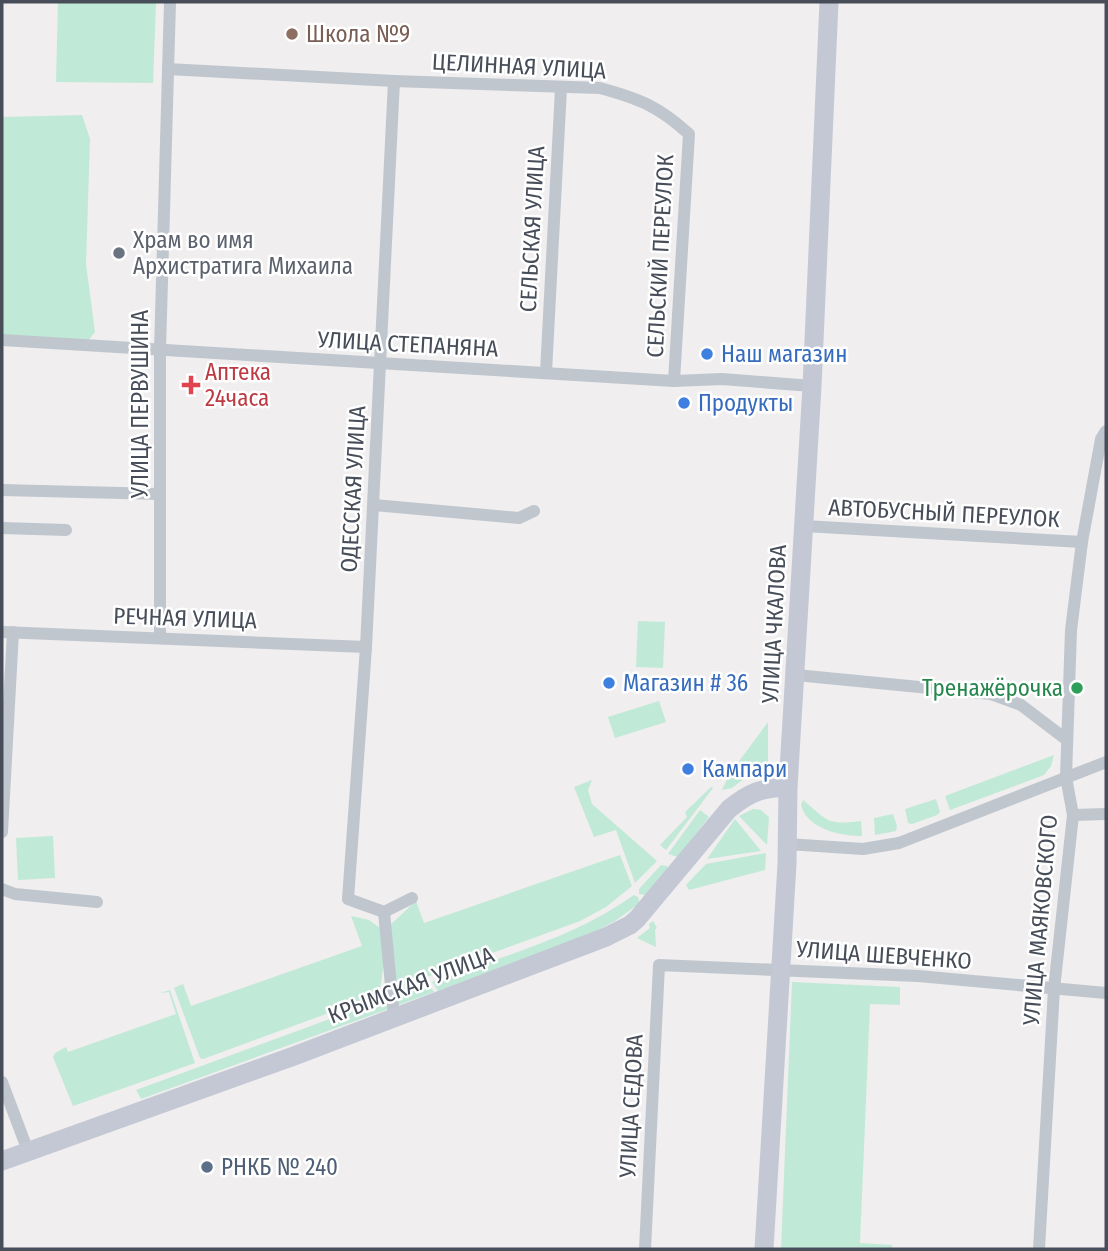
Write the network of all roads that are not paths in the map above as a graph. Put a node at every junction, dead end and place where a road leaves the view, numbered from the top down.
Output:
1 (170, 2) edge
2 (829, 2) edge
3 (168, 69) junction
4 (394, 81) junction
5 (561, 88) junction
6 (689, 134) joint
7 (2, 340) edge
8 (160, 350) junction
9 (379, 363) junction
10 (546, 372) junction
11 (674, 381) junction
12 (812, 386) junction
13 (1106, 431) edge
14 (2, 489) edge
15 (160, 494) junction
16 (374, 505) junction
17 (534, 511) dead end
18 (804, 526) junction
19 (2, 528) edge
20 (66, 530) dead end
21 (1082, 542) junction
22 (8, 632) edge
23 (160, 638) junction
24 (366, 647) junction
25 (796, 675) junction
26 (1067, 740) junction
27 (1106, 762) edge
28 (1066, 777) junction
29 (788, 787) junction
30 (1106, 814) edge
31 (1073, 815) junction
32 (2, 832) edge
33 (788, 844) junction
34 (2, 888) edge
35 (412, 898) dead end
36 (97, 902) dead end
37 (384, 912) junction
38 (659, 965) joint
39 (780, 969) junction
40 (1054, 989) junction
41 (1106, 993) edge
42 (394, 1017) junction
43 (2, 1082) edge
44 (28, 1152) junction
45 (2, 1161) edge
46 (645, 1249) edge
47 (764, 1249) edge
48 (1039, 1249) edge

1 - 3 street, УЛИЦА ПЕРВУШИНА
2 - 12 main road, УЛИЦА ЧКАЛОВА
3 - 4 street, ЦЕЛИННАЯ УЛИЦА
3 - 8 street, УЛИЦА ПЕРВУШИНА
4 - 5 street, ЦЕЛИННАЯ УЛИЦА
4 - 9 street, ОДЕССКАЯ УЛИЦА
5 - 6 street, ЦЕЛИННАЯ УЛИЦА
5 - 10 street, СЕЛЬСКАЯ УЛИЦА
6 - 11 street, СЕЛЬСКИЙ ПЕРЕУЛОК
7 - 8 street, УЛИЦА СТЕПАНЯНА
8 - 9 street, УЛИЦА СТЕПАНЯНА
8 - 15 street, УЛИЦА ПЕРВУШИНА
9 - 10 street, УЛИЦА СТЕПАНЯНА
9 - 16 street, ОДЕССКАЯ УЛИЦА
10 - 11 street, УЛИЦА СТЕПАНЯНА
11 - 12 street, УЛИЦА СТЕПАНЯНА
12 - 18 main road, УЛИЦА ЧКАЛОВА
13 - 21 street, УЛИЦА МАЯКОВСКОГО
14 - 15 street
15 - 23 street, УЛИЦА ПЕРВУШИНА
16 - 17 street
16 - 24 street, ОДЕССКАЯ УЛИЦА
18 - 21 street, АВТОБУСНЫЙ ПЕРЕУЛОК
18 - 25 main road, УЛИЦА ЧКАЛОВА
19 - 20 street
21 - 26 street, УЛИЦА МАЯКОВСКОГО
22 - 23 street, РЕЧНАЯ УЛИЦА
22 - 32 street
23 - 24 street, РЕЧНАЯ УЛИЦА
24 - 37 street, ОДЕССКАЯ УЛИЦА
25 - 26 street
25 - 29 main road, УЛИЦА ЧКАЛОВА
26 - 28 street, УЛИЦА МАЯКОВСКОГО
27 - 28 street
28 - 31 street, УЛИЦА МАЯКОВСКОГО
28 - 33 street
29 - 33 main road, УЛИЦА ЧКАЛОВА
29 - 42 main road, КРЫМСКАЯ УЛИЦА
30 - 31 street
31 - 40 street, УЛИЦА МАЯКОВСКОГО
33 - 39 main road, УЛИЦА ЧКАЛОВА
34 - 36 street
35 - 37 street
37 - 42 street
38 - 39 street, УЛИЦА ШЕВЧЕНКО
38 - 46 street, УЛИЦА СЕДОВА
39 - 40 street, УЛИЦА ШЕВЧЕНКО
39 - 47 main road, УЛИЦА ЧКАЛОВА
40 - 41 street, УЛИЦА ШЕВЧЕНКО
40 - 48 street, УЛИЦА МАЯКОВСКОГО
42 - 44 main road, КРЫМСКАЯ УЛИЦА
43 - 44 street
44 - 45 main road, КРЫМСКАЯ УЛИЦА

